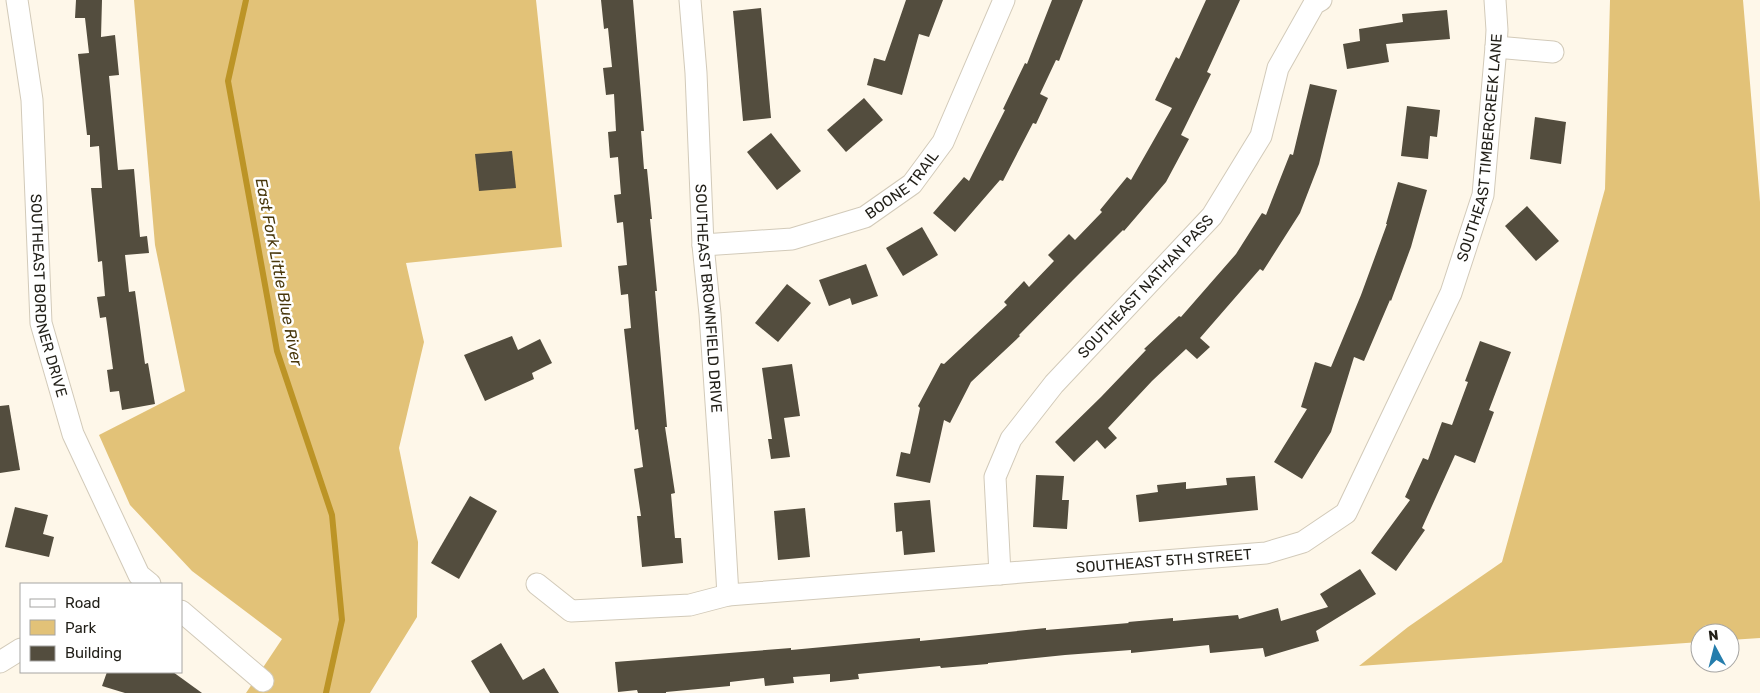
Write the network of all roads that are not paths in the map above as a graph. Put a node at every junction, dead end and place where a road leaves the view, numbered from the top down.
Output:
1 (17, 0) edge
2 (690, 0) edge
3 (1004, 0) edge
4 (1321, 0) edge
5 (1495, 0) edge
6 (1496, 47) junction
7 (1553, 52) dead end
8 (703, 245) junction
9 (1451, 293) joint
10 (1000, 574) junction
11 (138, 581) edge
12 (538, 584) dead end
13 (728, 595) junction
14 (182, 612) edge
15 (20, 650) edge
16 (0, 662) edge
17 (262, 681) dead end

1 - 11 street, SOUTHEAST BORDNER DRIVE
2 - 8 street, SOUTHEAST BROWNFIELD DRIVE
3 - 8 street, BOONE TRAIL
4 - 10 street, SOUTHEAST NATHAN PASS
5 - 6 street, SOUTHEAST TIMBERCREEK LANE
6 - 7 street
6 - 9 street, SOUTHEAST TIMBERCREEK LANE
8 - 13 street, SOUTHEAST BROWNFIELD DRIVE
9 - 10 street, SOUTHEAST 5TH STREET
10 - 13 street, SOUTHEAST 5TH STREET
12 - 13 street, SOUTHEAST 5TH STREET
14 - 17 street
15 - 16 street

